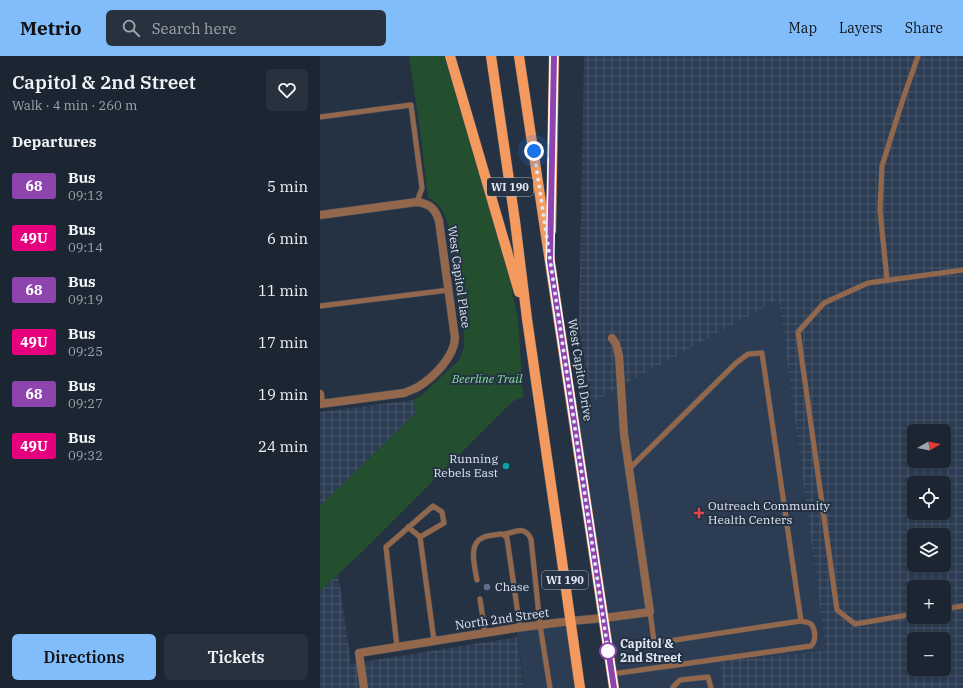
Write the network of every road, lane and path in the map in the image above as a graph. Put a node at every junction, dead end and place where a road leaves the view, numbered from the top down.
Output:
1 (450, 56) edge
2 (490, 56) edge
3 (519, 56) edge
4 (554, 56) edge
5 (918, 56) edge
6 (320, 117) edge
7 (418, 202) junction
8 (320, 215) edge
9 (550, 261) junction
10 (963, 270) edge
11 (886, 280) junction
12 (449, 290) junction
13 (320, 306) edge
14 (527, 319) junction
15 (612, 338) dead end
16 (320, 394) edge
17 (321, 404) edge
18 (629, 469) junction
19 (408, 527) junction
20 (504, 535) junction
21 (420, 537) junction
22 (477, 580) dead end
23 (480, 599) dead end
24 (963, 606) edge
25 (951, 608) edge
26 (650, 612) junction
27 (907, 615) edge
28 (604, 618) junction
29 (571, 621) junction
30 (801, 621) junction
31 (540, 625) junction
32 (520, 628) junction
33 (485, 633) junction
34 (434, 641) junction
35 (397, 647) junction
36 (612, 674) junction
37 (364, 688) edge
38 (550, 688) edge
39 (580, 688) edge
40 (614, 688) edge
41 (671, 688) edge
42 (711, 688) edge

1 - 14 main road
2 - 14 main road, WI 190
3 - 9 main road, West Capitol Drive / WI 190
4 - 9 main road
5 - 11 lane
6 - 7 lane
7 - 8 street
7 - 12 street, West Capitol Place
9 - 28 main road, West Capitol Drive / WI 190
10 - 11 lane
11 - 27 lane
12 - 13 lane
12 - 17 street, West Capitol Place
14 - 29 main road, WI 190
15 - 18 street
16 - 17 street
18 - 26 street
18 - 30 lane
19 - 21 lane
19 - 21 lane
19 - 35 lane
20 - 22 lane
20 - 31 lane
20 - 32 lane
21 - 34 lane
23 - 33 lane
24 - 25 lane
26 - 28 street, North 2nd Street
26 - 30 lane
28 - 29 street, North 2nd Street
28 - 36 main road, West Capitol Drive / WI 190
29 - 31 street, North 2nd Street
29 - 39 main road, WI 190
30 - 36 lane
31 - 32 street, North 2nd Street
31 - 38 lane
32 - 33 street, North 2nd Street
33 - 34 street, North 2nd Street
34 - 35 street, North 2nd Street
35 - 37 street, North 2nd Street
36 - 40 main road, West Capitol Drive / WI 190
41 - 42 lane

